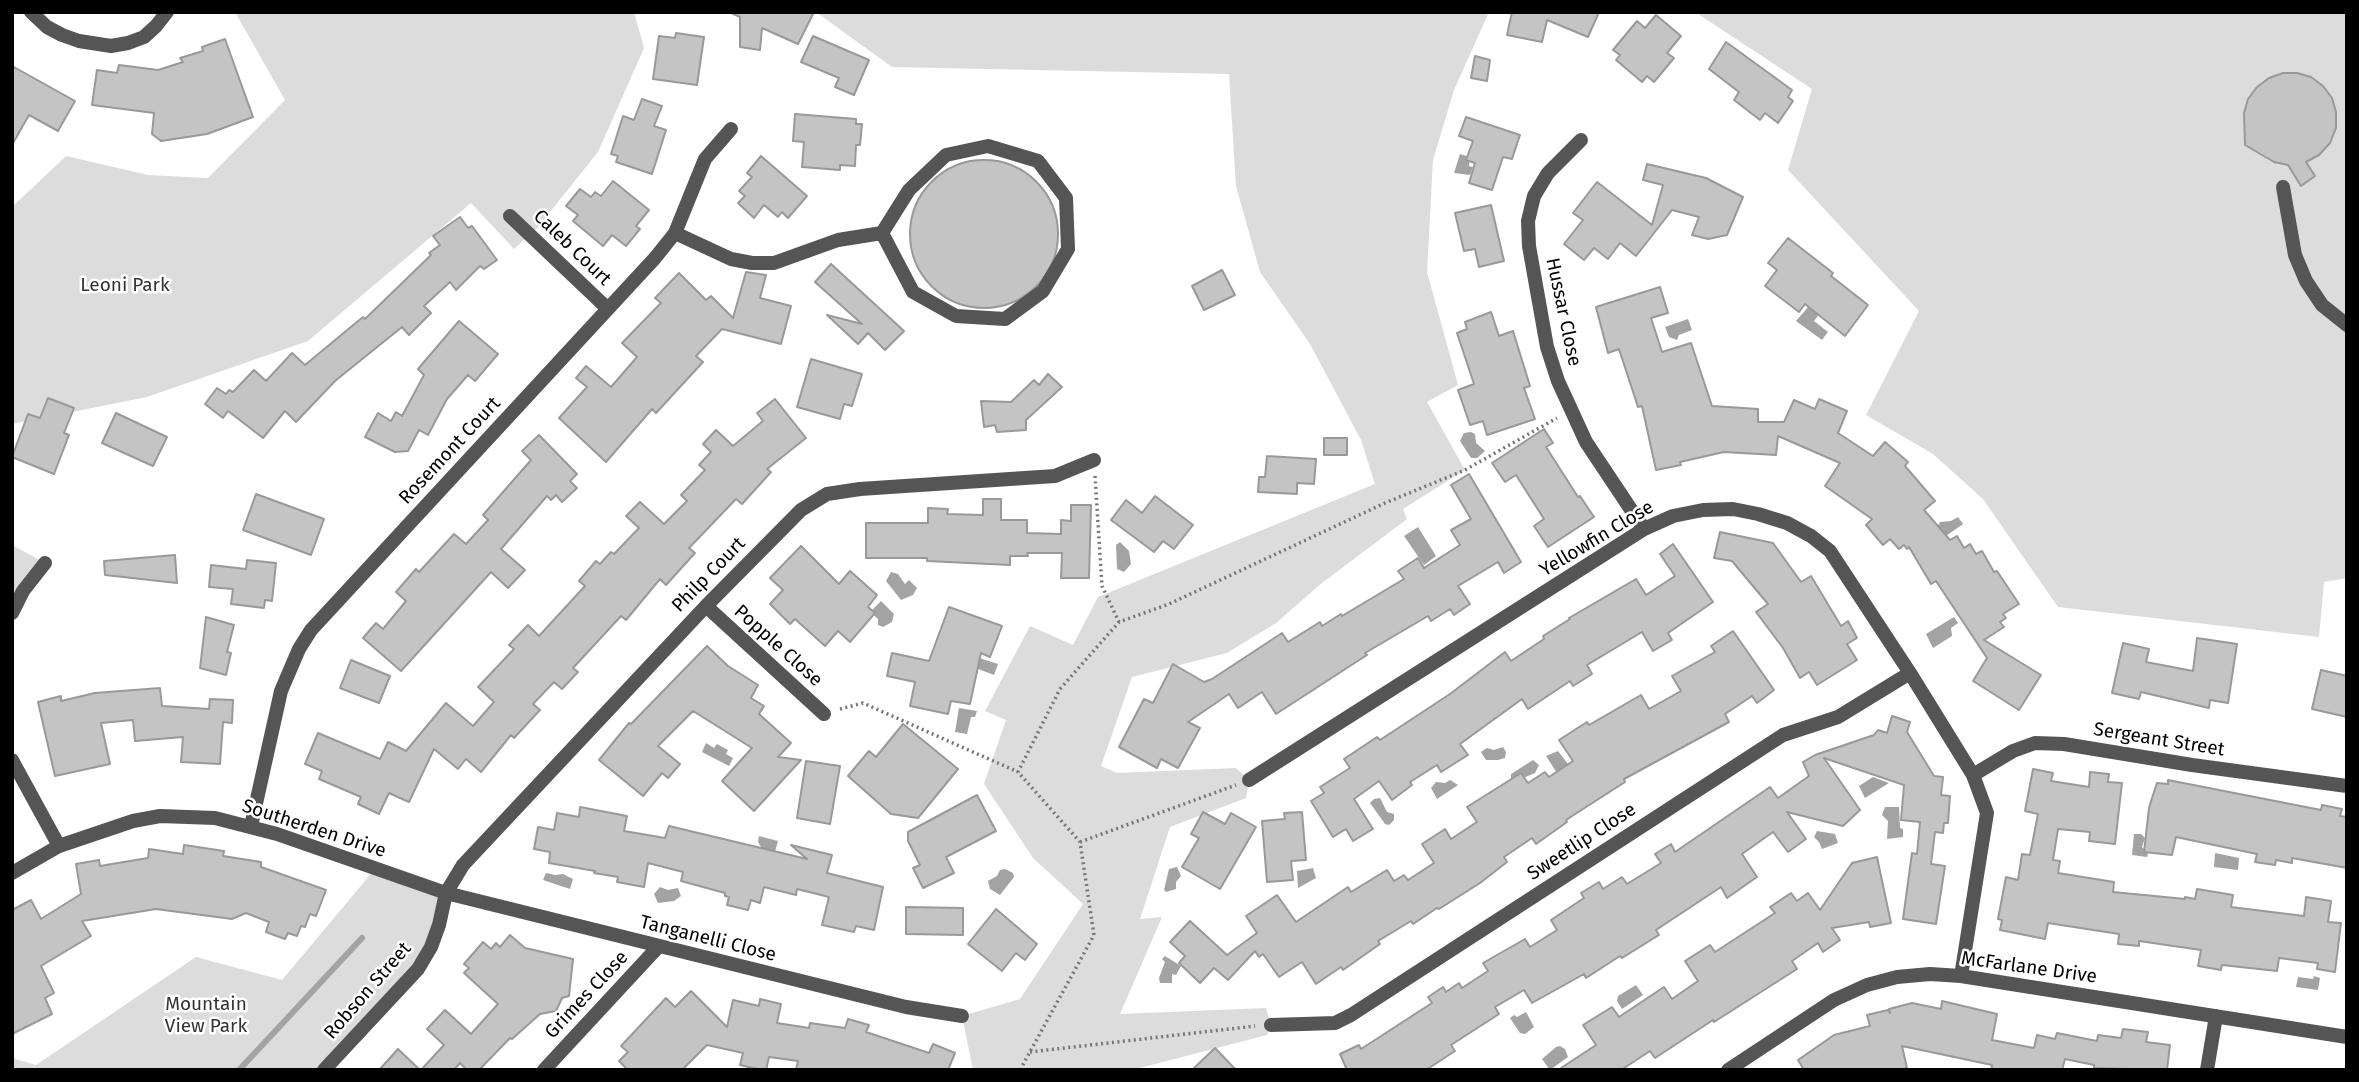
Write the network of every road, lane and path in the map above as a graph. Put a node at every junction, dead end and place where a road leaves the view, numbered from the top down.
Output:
1 (31, 12) edge
2 (167, 12) edge
3 (731, 129) dead end
4 (1581, 140) dead end
5 (2283, 187) dead end
6 (510, 216) dead end
7 (675, 233) junction
8 (883, 233) junction
9 (608, 309) junction
10 (2347, 326) edge
11 (1571, 410) junction
12 (1094, 460) joint
13 (1644, 529) junction
14 (45, 563) dead end
15 (706, 606) junction
16 (12, 613) edge
17 (1119, 622) junction
18 (1910, 673) junction
19 (824, 713) joint
20 (12, 760) edge
21 (1018, 772) junction
22 (1973, 775) junction
23 (1249, 780) joint
24 (2347, 786) edge
25 (251, 826) junction
26 (1080, 842) junction
27 (59, 846) junction
28 (12, 873) edge
29 (446, 893) junction
30 (658, 947) junction
31 (1961, 976) junction
32 (962, 1016) dead end
33 (2216, 1016) junction
34 (1271, 1025) joint
35 (2347, 1037) edge
36 (1029, 1052) junction
37 (324, 1070) edge
38 (544, 1070) edge
39 (1020, 1070) edge
40 (1728, 1070) edge
41 (2207, 1070) edge

1 - 2 street
3 - 7 street, Rosemont Court
4 - 11 street, Hussar Close
5 - 10 street
6 - 9 street, Caleb Court
7 - 8 street
7 - 9 street, Rosemont Court
8 - 8 street
9 - 25 street, Rosemont Court
11 - 13 street, Hussar Close
11 - 17 path
12 - 15 street, Philp Court
12 - 17 path
13 - 18 street, Yellowfin Close
13 - 23 street, Yellowfin Close
14 - 16 street
15 - 19 street, Popple Close
15 - 29 street, Philp Court
17 - 21 path
18 - 22 street, Yellowfin Close
18 - 34 street, Sweetlip Close
19 - 21 path
20 - 27 street
21 - 26 path
22 - 24 street, Sergeant Street
22 - 31 street, Yellowfin Close
23 - 26 path
25 - 27 street, Southerden Drive
25 - 29 street, Southerden Drive
26 - 36 path
27 - 28 street, Southerden Drive
29 - 30 street, Tanganelli Close
29 - 37 street, Robson Street
30 - 32 street, Tanganelli Close
30 - 38 street, Grimes Close
31 - 33 street, McFarlane Drive
31 - 40 street, McFarlane Drive
33 - 35 street, McFarlane Drive
33 - 41 street
34 - 36 path
36 - 39 path

